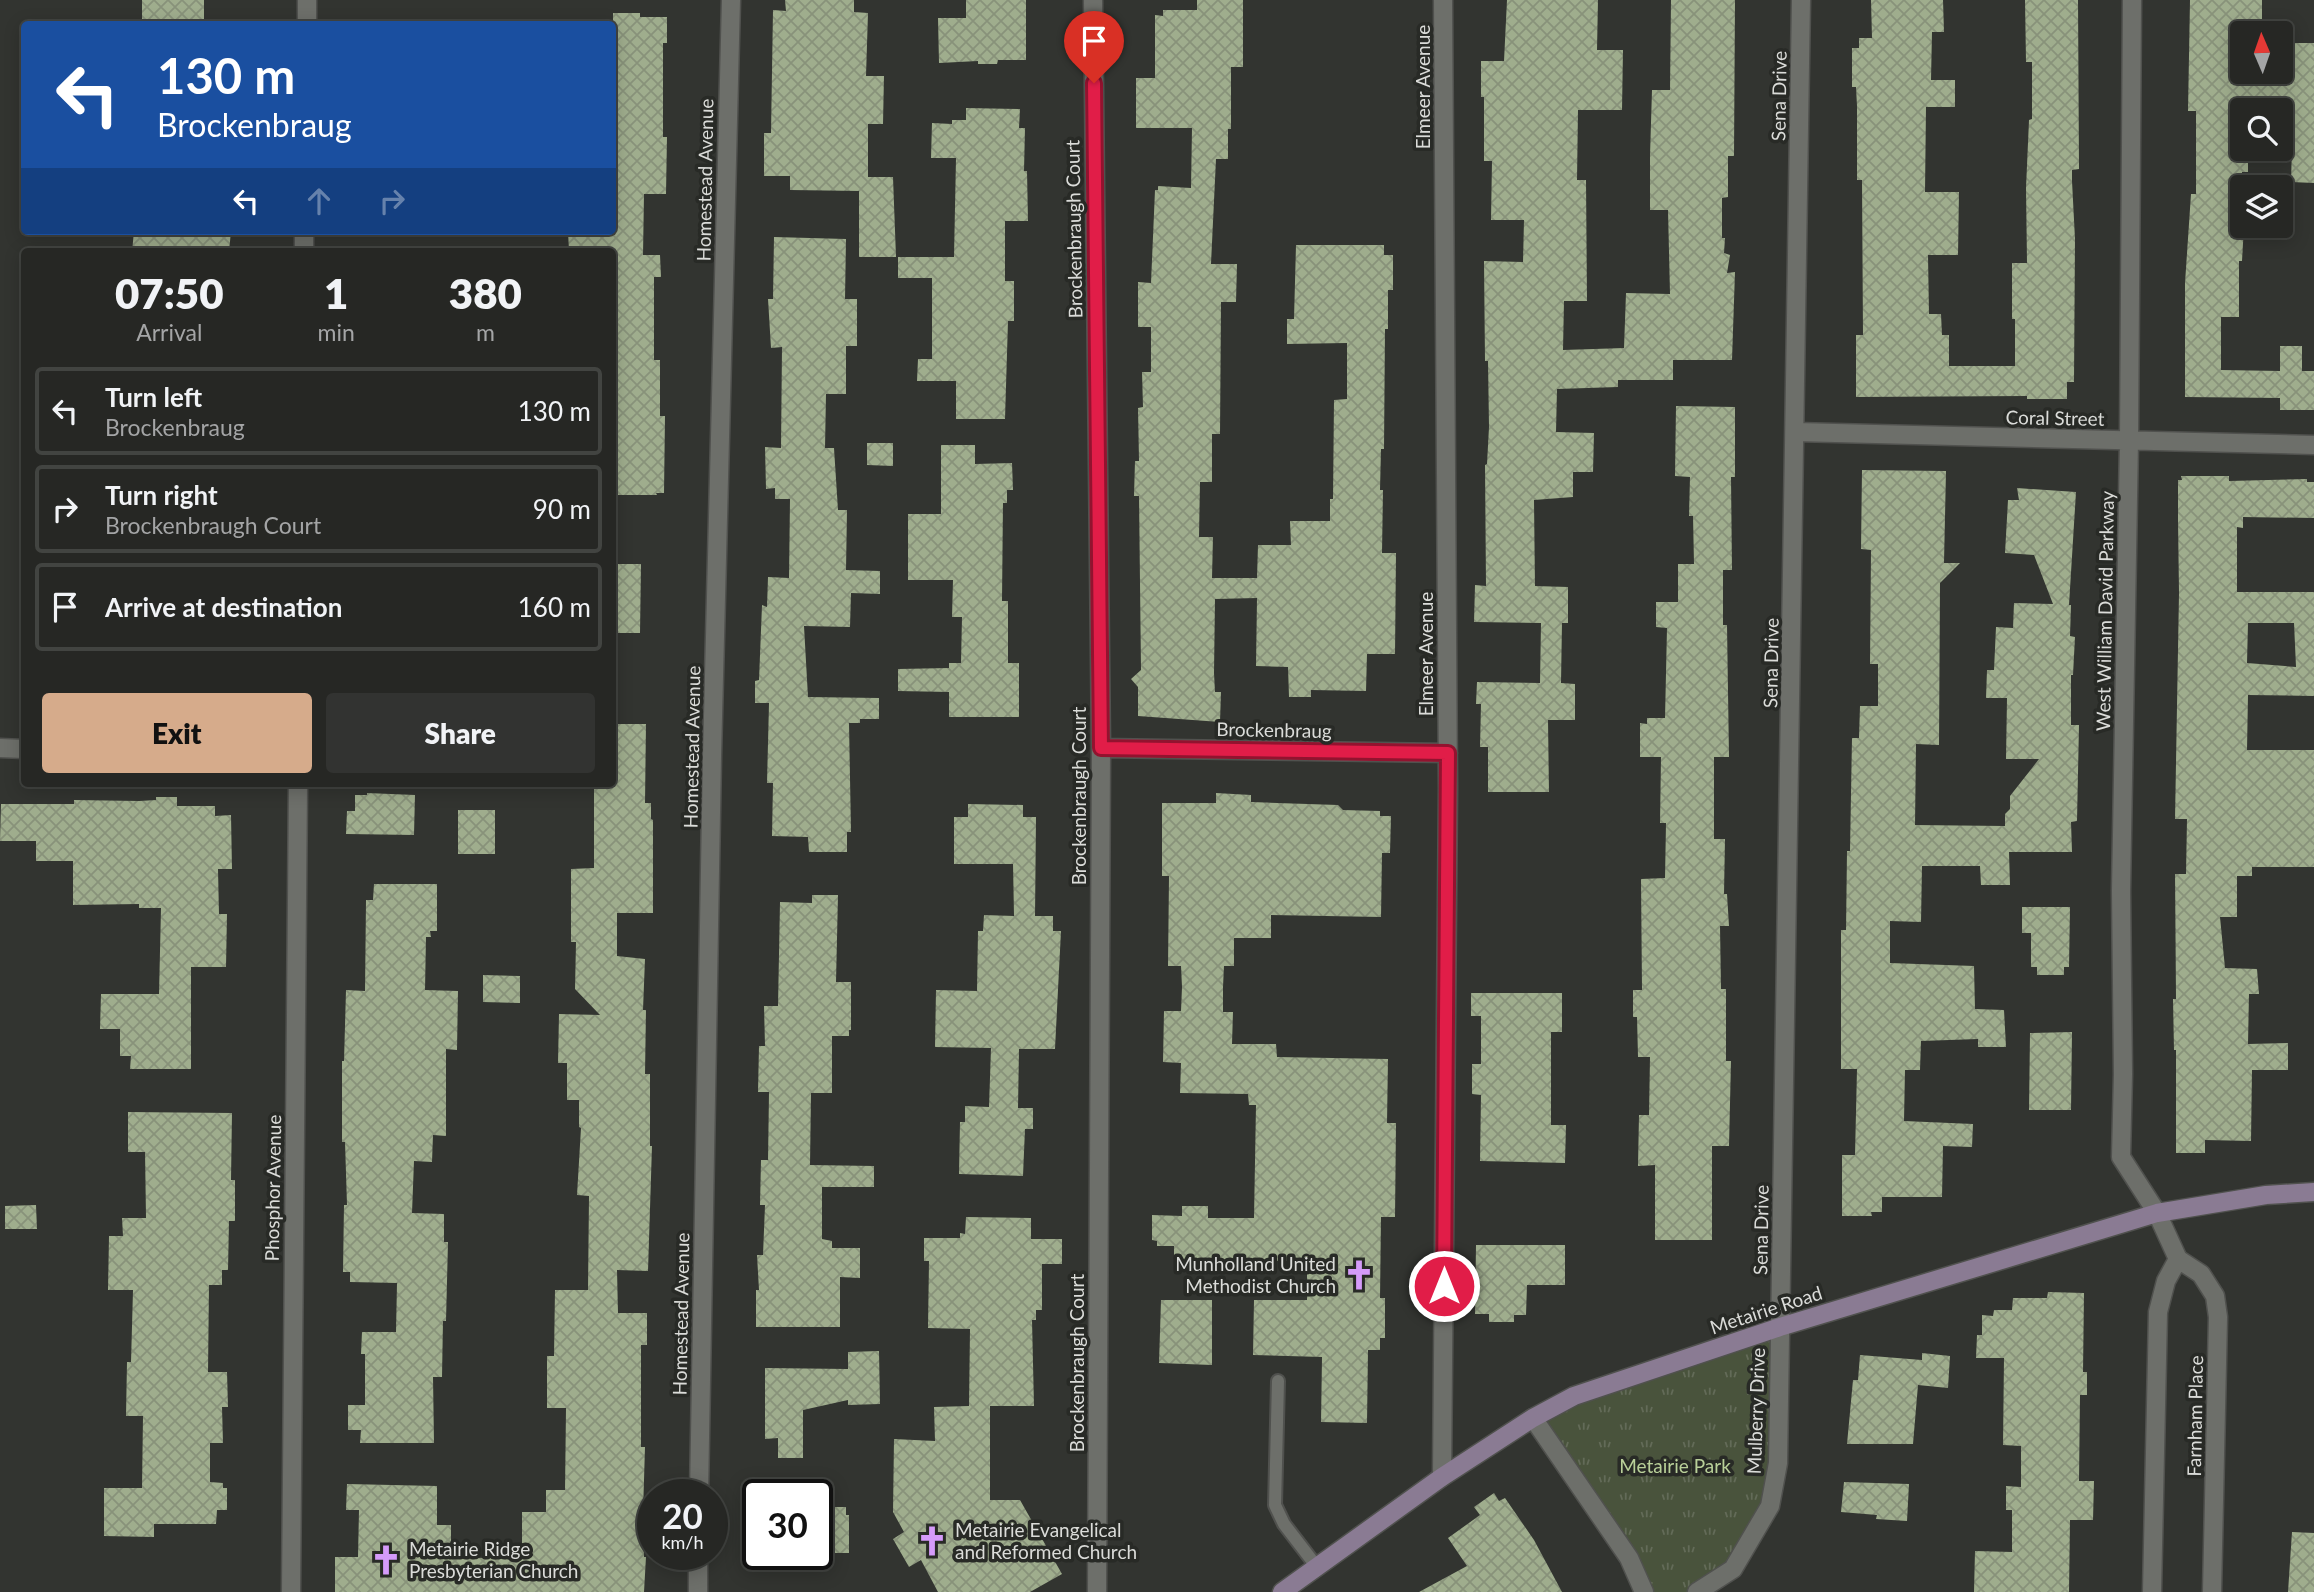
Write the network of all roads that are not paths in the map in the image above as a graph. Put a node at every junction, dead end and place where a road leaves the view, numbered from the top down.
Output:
1 (307, 0) edge
2 (730, 0) edge
3 (1093, 0) edge
4 (1443, 0) edge
5 (1801, 0) edge
6 (2132, 0) edge
7 (306, 21) edge
8 (1796, 432) junction
9 (2129, 441) junction
10 (2314, 445) edge
11 (0, 748) edge
12 (1101, 748) junction
13 (21, 749) edge
14 (1448, 753) junction
15 (298, 787) edge
16 (2314, 1192) edge
17 (2157, 1213) junction
18 (2178, 1259) junction
19 (1780, 1327) junction
20 (1278, 1381) dead end
21 (1533, 1418) junction
22 (1442, 1477) junction
23 (699, 1479) edge
24 (1317, 1567) junction
25 (698, 1570) edge
26 (291, 1592) edge
27 (698, 1592) edge
28 (1097, 1592) edge
29 (1282, 1592) edge
30 (1644, 1592) edge
31 (1697, 1592) edge
32 (2152, 1592) edge
33 (2212, 1592) edge

1 - 7 street
2 - 23 street, Homestead Avenue
3 - 12 street, Brockenbraugh Court
4 - 14 street, Elmeer Avenue
5 - 8 street, Sena Drive
6 - 9 street, West William David Parkway
8 - 9 street, Coral Street
8 - 19 street, Sena Drive
9 - 10 street, Coral Street
9 - 17 street, West William David Parkway
11 - 13 street
12 - 14 street, Brockenbraug
12 - 28 street, Brockenbraugh Court
14 - 22 street, Elmeer Avenue
15 - 26 street, Phosphor Avenue
16 - 17 main road, Metairie Road
17 - 18 street, Farnham Place
17 - 19 main road, Metairie Road
18 - 32 street, Farnham Place
18 - 33 street, Farnham Place
19 - 21 main road, Metairie Road
19 - 31 street, Mulberry Drive
20 - 24 lane
21 - 22 main road, Metairie Road
21 - 30 street
22 - 24 main road, Metairie Road
24 - 29 main road, Metairie Road
25 - 27 street

